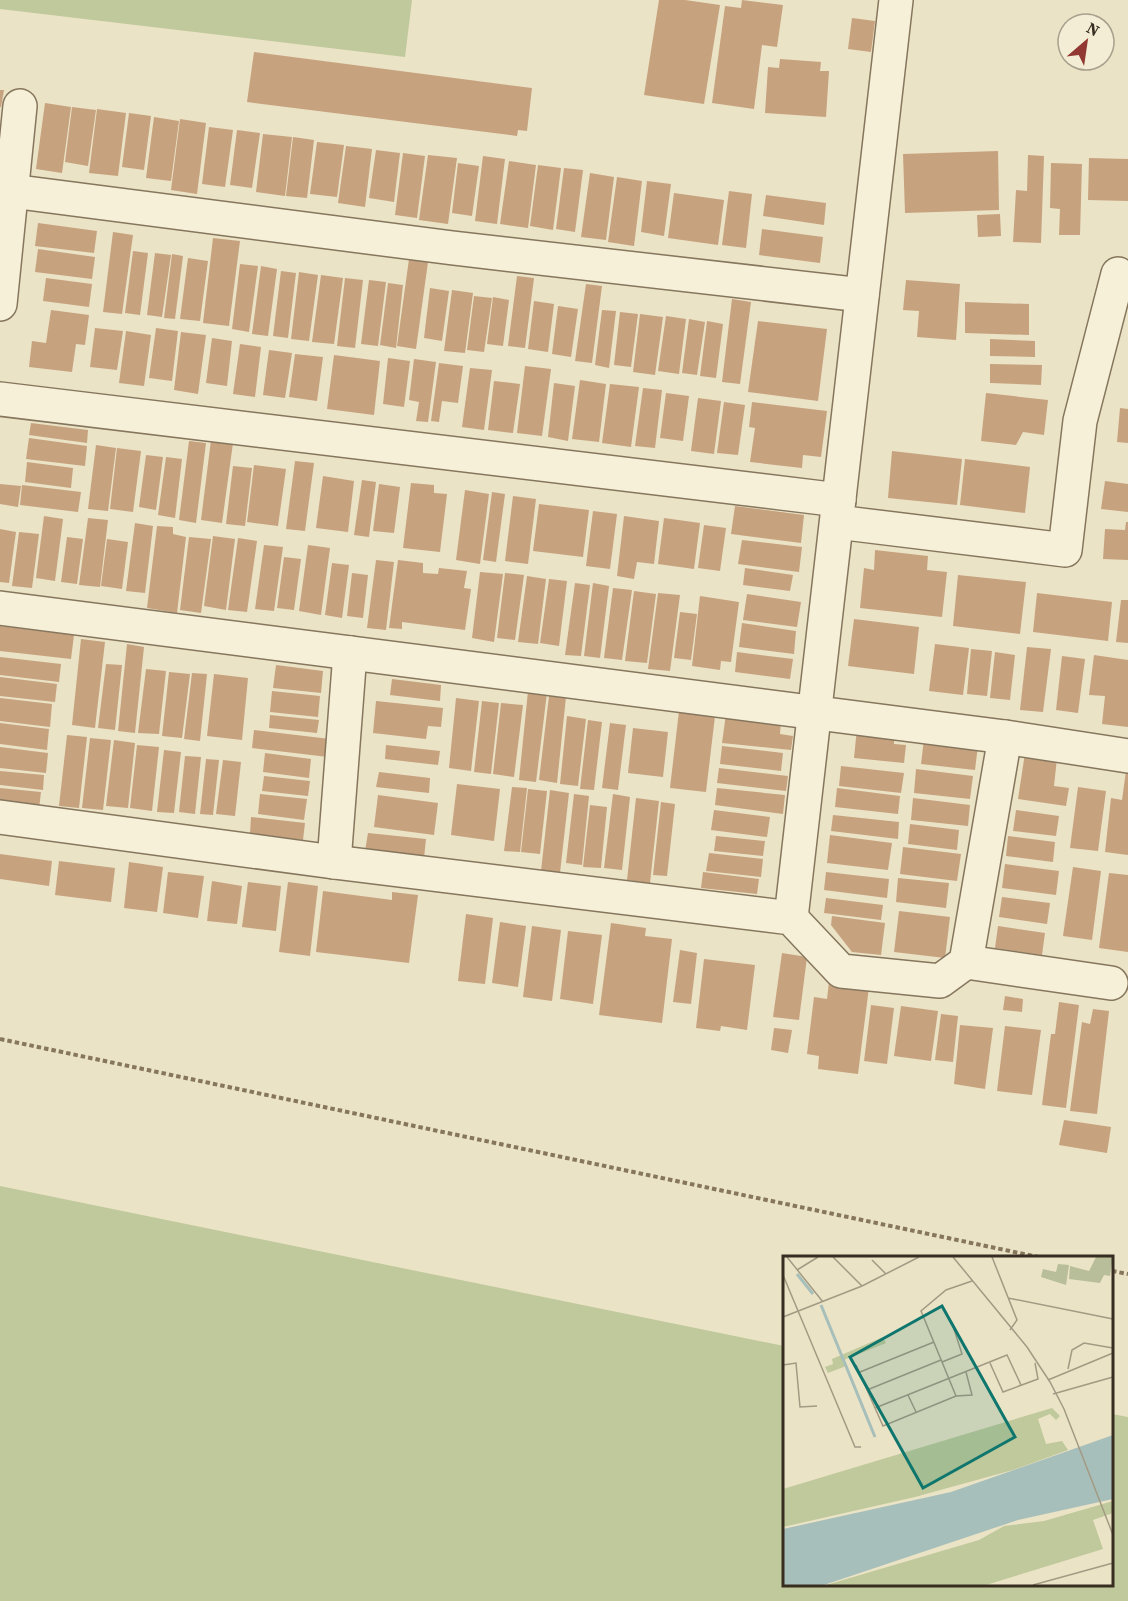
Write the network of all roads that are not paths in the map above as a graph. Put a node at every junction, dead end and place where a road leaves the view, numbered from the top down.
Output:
1 (896, 0) edge
2 (20, 106) dead end
3 (11, 191) junction
4 (1118, 274) dead end
5 (862, 295) junction
6 (0, 304) edge
7 (0, 399) edge
8 (838, 511) junction
9 (0, 608) edge
10 (350, 653) junction
11 (815, 713) junction
12 (1005, 737) junction
13 (1128, 756) edge
14 (0, 817) edge
15 (334, 862) junction
16 (791, 918) junction
17 (966, 962) junction
18 (1111, 983) dead end

1 - 5 street
2 - 3 street
3 - 5 street
3 - 6 street
4 - 8 street
5 - 8 street
7 - 8 street
8 - 11 street
9 - 10 street
10 - 11 street
10 - 15 street
11 - 12 street
11 - 16 street
12 - 13 street
12 - 17 street
14 - 15 street
15 - 16 street
16 - 17 street
17 - 18 street

